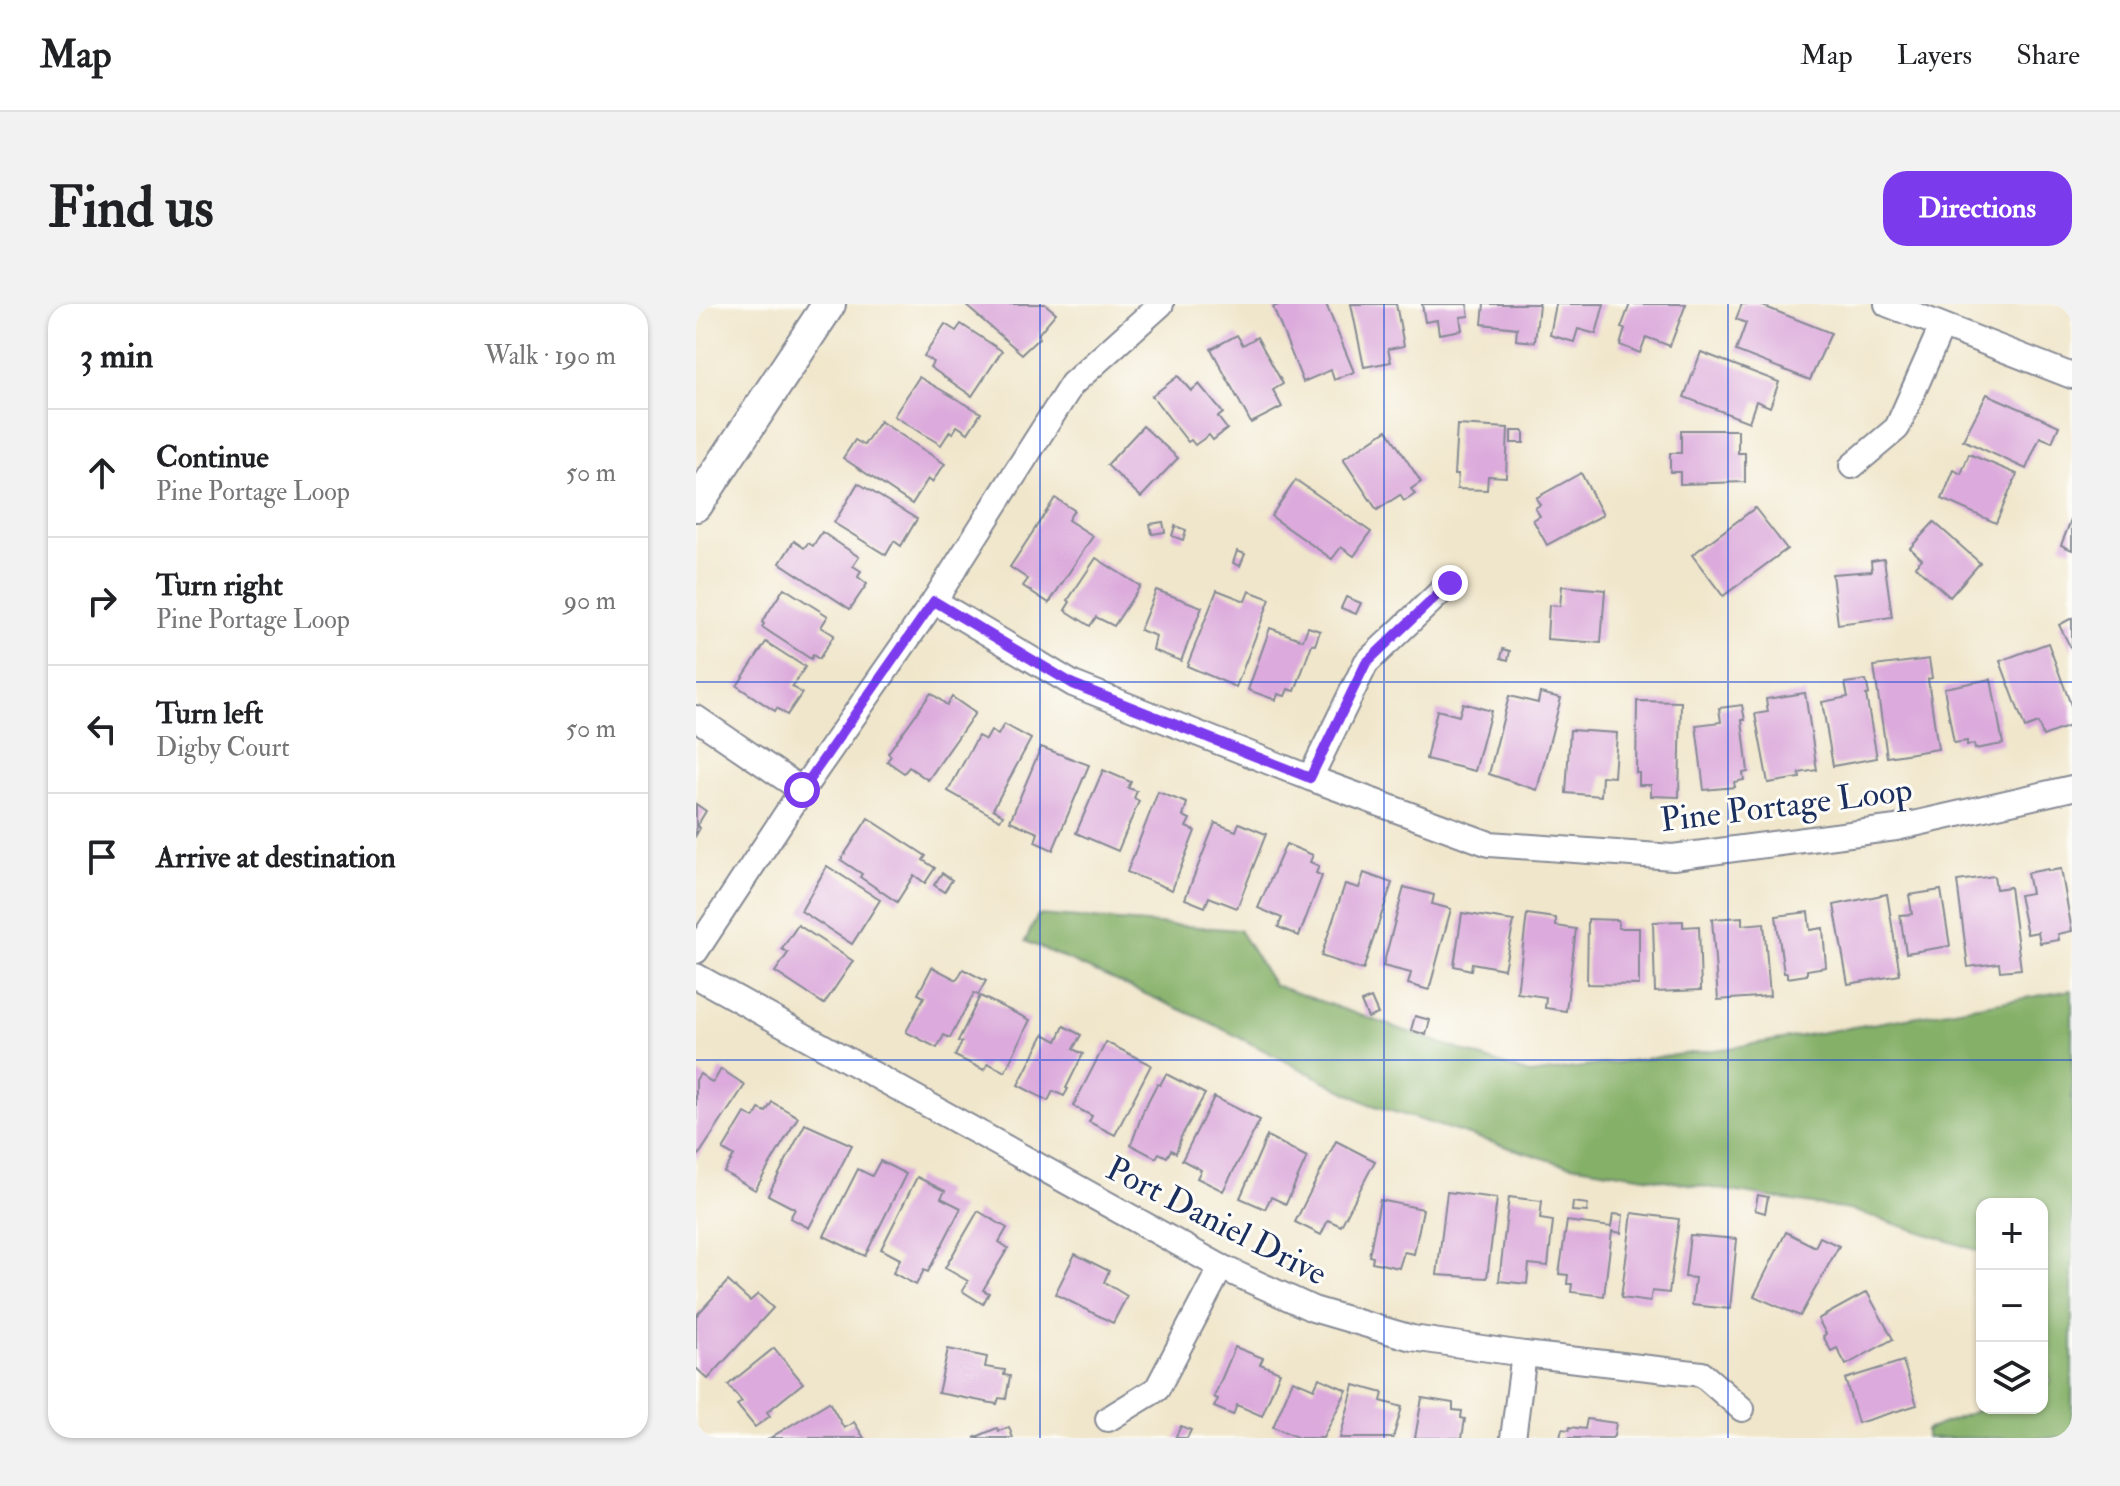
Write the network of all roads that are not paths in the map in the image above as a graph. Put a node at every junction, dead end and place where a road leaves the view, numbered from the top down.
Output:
1 (829, 304) edge
2 (1161, 304) edge
3 (1887, 304) edge
4 (1942, 326) junction
5 (2072, 376) edge
6 (1852, 466) dead end
7 (696, 505) edge
8 (1450, 583) dead end
9 (934, 601) junction
10 (696, 718) edge
11 (1310, 778) junction
12 (2072, 788) edge
13 (802, 790) junction
14 (696, 951) edge
15 (696, 976) edge
16 (1221, 1267) junction
17 (1524, 1354) junction
18 (1742, 1409) dead end
19 (1108, 1419) dead end
20 (1513, 1438) edge

1 - 7 street
2 - 9 street
3 - 4 street
4 - 5 street
4 - 6 street
8 - 11 street
9 - 11 street, Pine Portage Loop
9 - 13 street
10 - 13 street
11 - 12 street, Pine Portage Loop
13 - 14 street
15 - 16 street, Port Daniel Drive
16 - 17 street, Port Daniel Drive
16 - 19 street
17 - 18 street, Port Daniel Drive
17 - 20 street

